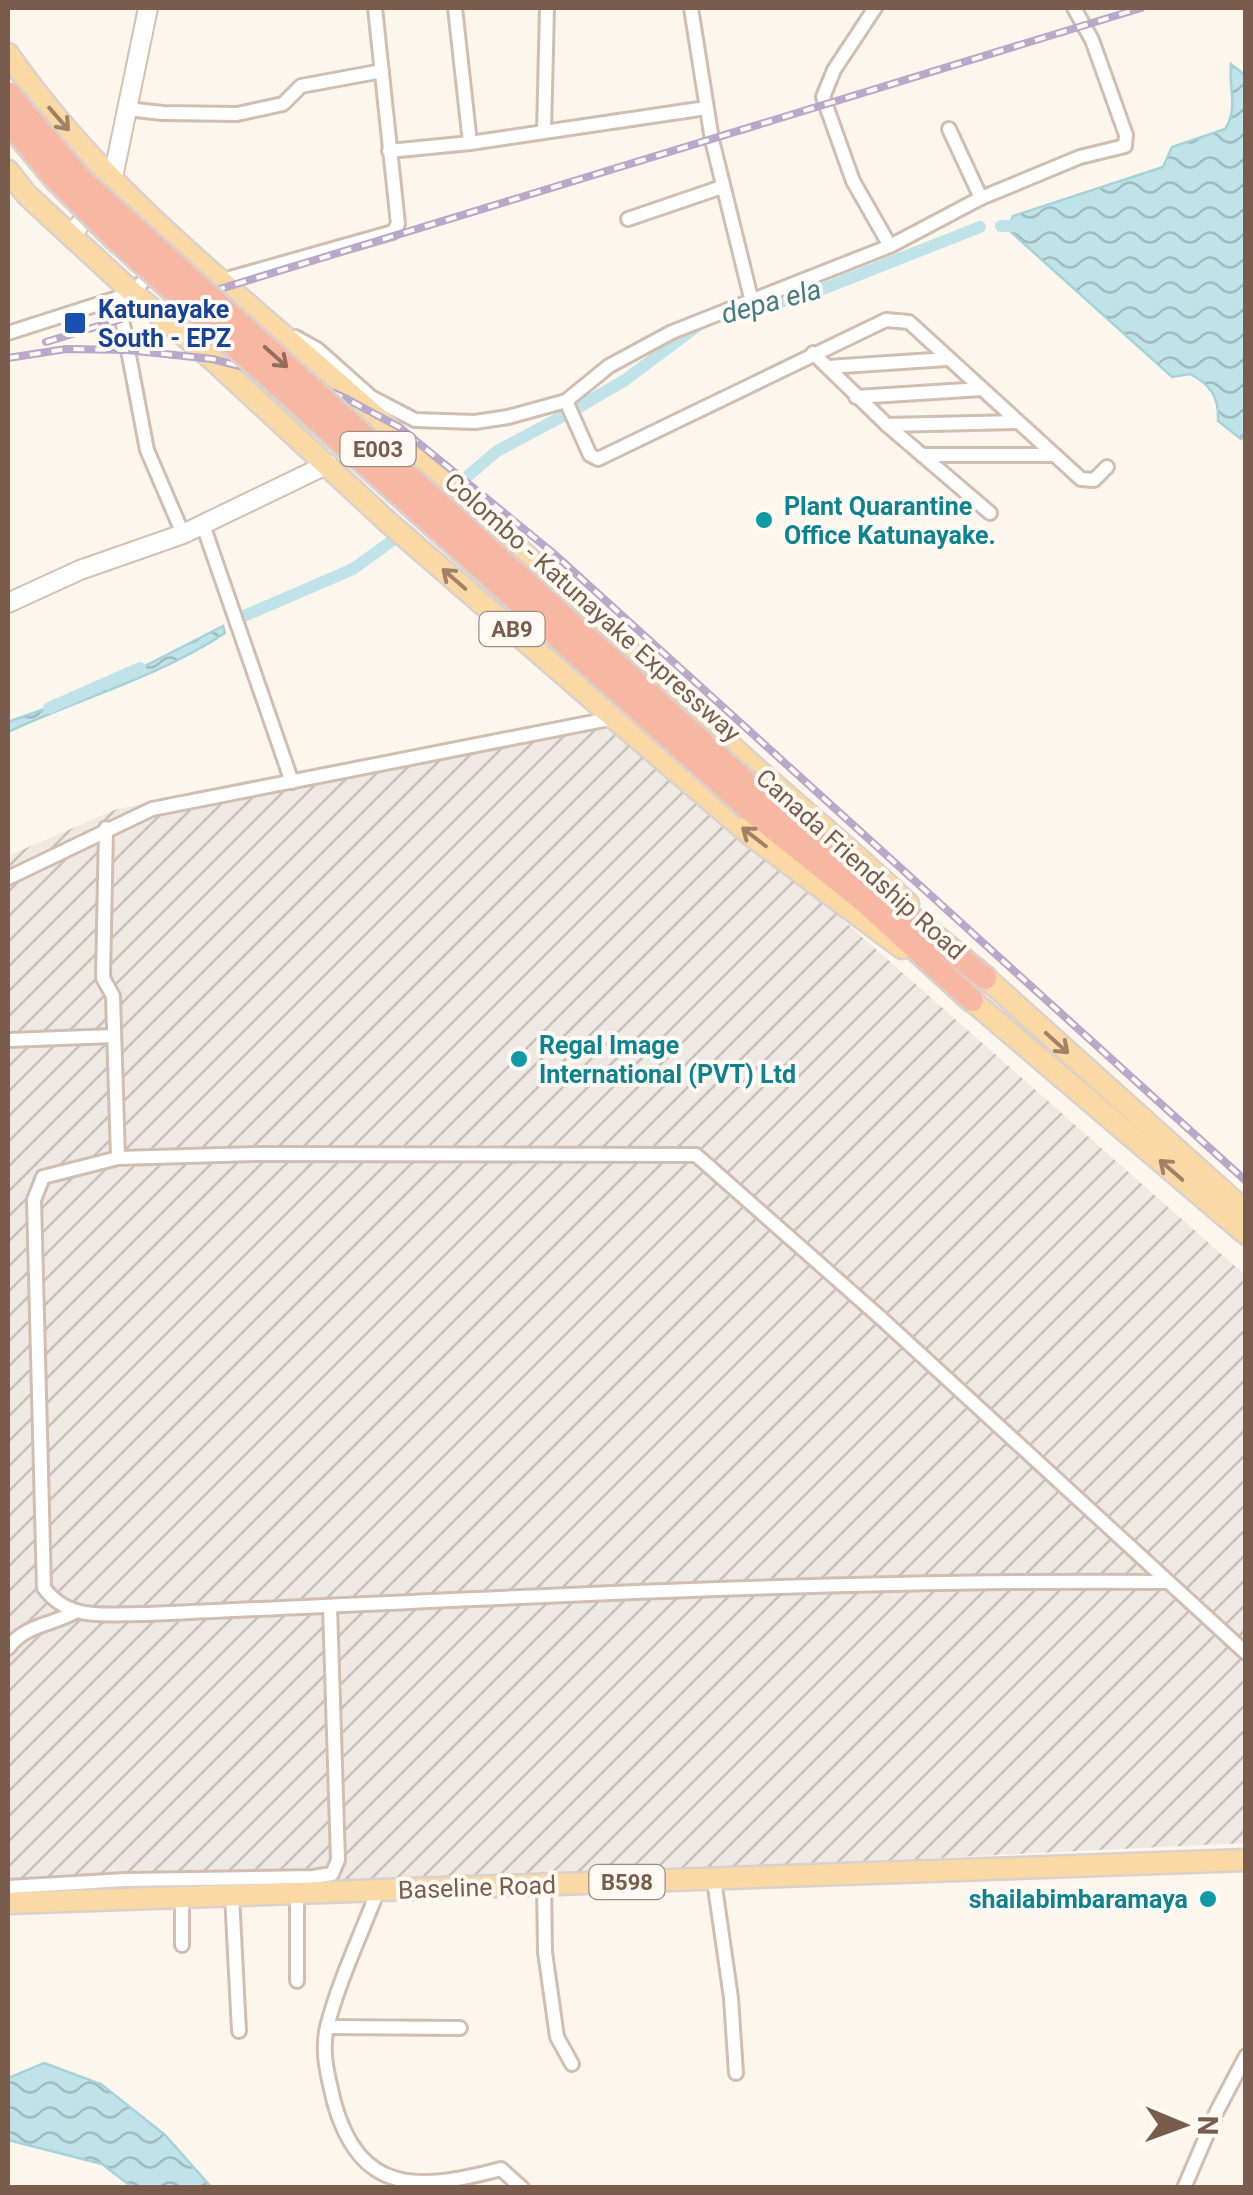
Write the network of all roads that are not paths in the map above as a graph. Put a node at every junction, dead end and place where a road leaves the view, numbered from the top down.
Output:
1 (148, 8) edge
2 (375, 8) edge
3 (455, 8) edge
4 (547, 8) edge
5 (691, 8) edge
6 (875, 8) edge
7 (1074, 8) edge
8 (8, 54) edge
9 (382, 71) junction
10 (8, 94) edge
11 (706, 108) junction
12 (127, 109) junction
13 (8, 122) edge
14 (949, 129) dead end
15 (544, 132) junction
16 (470, 143) junction
17 (389, 151) junction
18 (8, 171) edge
19 (112, 182) junction
20 (722, 187) junction
21 (981, 198) junction
22 (628, 219) dead end
23 (70, 236) junction
24 (177, 243) junction
25 (890, 246) junction
26 (222, 280) junction
27 (126, 296) junction
28 (752, 302) junction
29 (8, 334) edge
30 (286, 337) junction
31 (813, 353) junction
32 (947, 359) junction
33 (828, 367) junction
34 (982, 389) junction
35 (856, 397) junction
36 (566, 401) junction
37 (1017, 422) junction
38 (887, 426) junction
39 (922, 455) junction
40 (1055, 455) junction
41 (328, 464) junction
42 (1107, 468) dead end
43 (990, 513) dead end
44 (202, 525) junction
45 (183, 534) junction
46 (8, 603) edge
47 (614, 718) junction
48 (292, 782) junction
49 (754, 802) junction
50 (106, 828) junction
51 (8, 878) edge
52 (985, 978) junction
53 (972, 1000) junction
54 (114, 1036) junction
55 (8, 1040) edge
56 (118, 1158) junction
57 (1246, 1212) edge
58 (1246, 1234) edge
59 (1166, 1582) junction
60 (330, 1606) junction
61 (72, 1613) junction
62 (8, 1648) edge
63 (1246, 1653) edge
64 (1246, 1860) edge
65 (714, 1880) junction
66 (544, 1885) junction
67 (8, 1886) edge
68 (378, 1890) junction
69 (297, 1892) junction
70 (232, 1895) junction
71 (182, 1896) junction
72 (8, 1903) edge
73 (182, 1944) dead end
74 (298, 1981) dead end
75 (327, 2027) junction
76 (460, 2028) dead end
77 (239, 2031) dead end
78 (1246, 2056) edge
79 (572, 2064) dead end
80 (736, 2073) dead end
81 (522, 2188) edge
82 (1184, 2188) edge

1 - 12 street
2 - 9 street
3 - 16 street
4 - 15 street
5 - 11 street
6 - 25 street
7 - 21 street
8 -> 19 main road, Canada Friendship Road / AB9
9 - 12 street
9 - 17 street
10 -> 49 highway, Colombo - Katunayake Expressway / E003, bridge
11 - 15 street
11 - 20 street
12 - 19 street
13 - 49 highway, Colombo - Katunayake Expressway / E003, bridge
14 - 21 street
15 - 16 street
16 - 17 street
17 - 26 street
18 - 23 main road, Canada Friendship Road / AB9
19 - 23 street
19 - 24 main road, Canada Friendship Road / AB9
20 - 22 street
20 - 28 street
21 - 25 street
23 - 27 main road, Canada Friendship Road / AB9
24 - 26 main road, Canada Friendship Road / AB9
24 - 27 street
25 - 28 street
26 - 30 main road, Canada Friendship Road / AB9
27 - 29 street
27 - 41 main road, Canada Friendship Road / AB9
27 - 45 street
28 - 36 street
30 - 36 street
30 - 52 main road, Canada Friendship Road / AB9
31 - 32 street
31 - 33 street
31 - 36 street
32 - 33 street
32 - 34 street
33 - 35 street
34 - 35 street
34 - 37 street
35 - 38 street
37 - 38 street
37 - 40 street
38 - 39 street
39 - 40 street
39 - 43 street
40 - 42 street
41 - 44 street
47 -> 41 main road, Canada Friendship Road / AB9
44 - 45 street
44 - 48 street
45 - 46 street
47 - 48 street
53 -> 47 main road, Canada Friendship Road / AB9
48 - 50 street
49 - 52 highway, Colombo - Katunayake Expressway / E003
49 - 53 highway, Colombo - Katunayake Expressway / E003
50 - 51 street
50 - 54 street
52 -> 57 main road, Canada Friendship Road / AB9
58 -> 53 main road, Canada Friendship Road / AB9
54 - 55 street
54 - 56 street
56 - 59 street
56 - 61 street
59 - 60 street
59 - 63 street
60 - 61 street
60 - 67 street
61 - 62 street
64 - 65 main road, Baseline Road / B598
65 - 66 main road, Baseline Road / B598
65 - 80 street
66 - 68 main road, Baseline Road / B598
66 - 79 street
68 - 69 main road, Baseline Road / B598
68 - 75 street
69 - 70 main road, Baseline Road / B598
69 - 74 street
70 - 71 main road, Baseline Road / B598
70 - 77 street
71 - 72 main road, Baseline Road / B598
71 - 73 street
75 - 76 street
75 - 81 street
78 - 82 street

